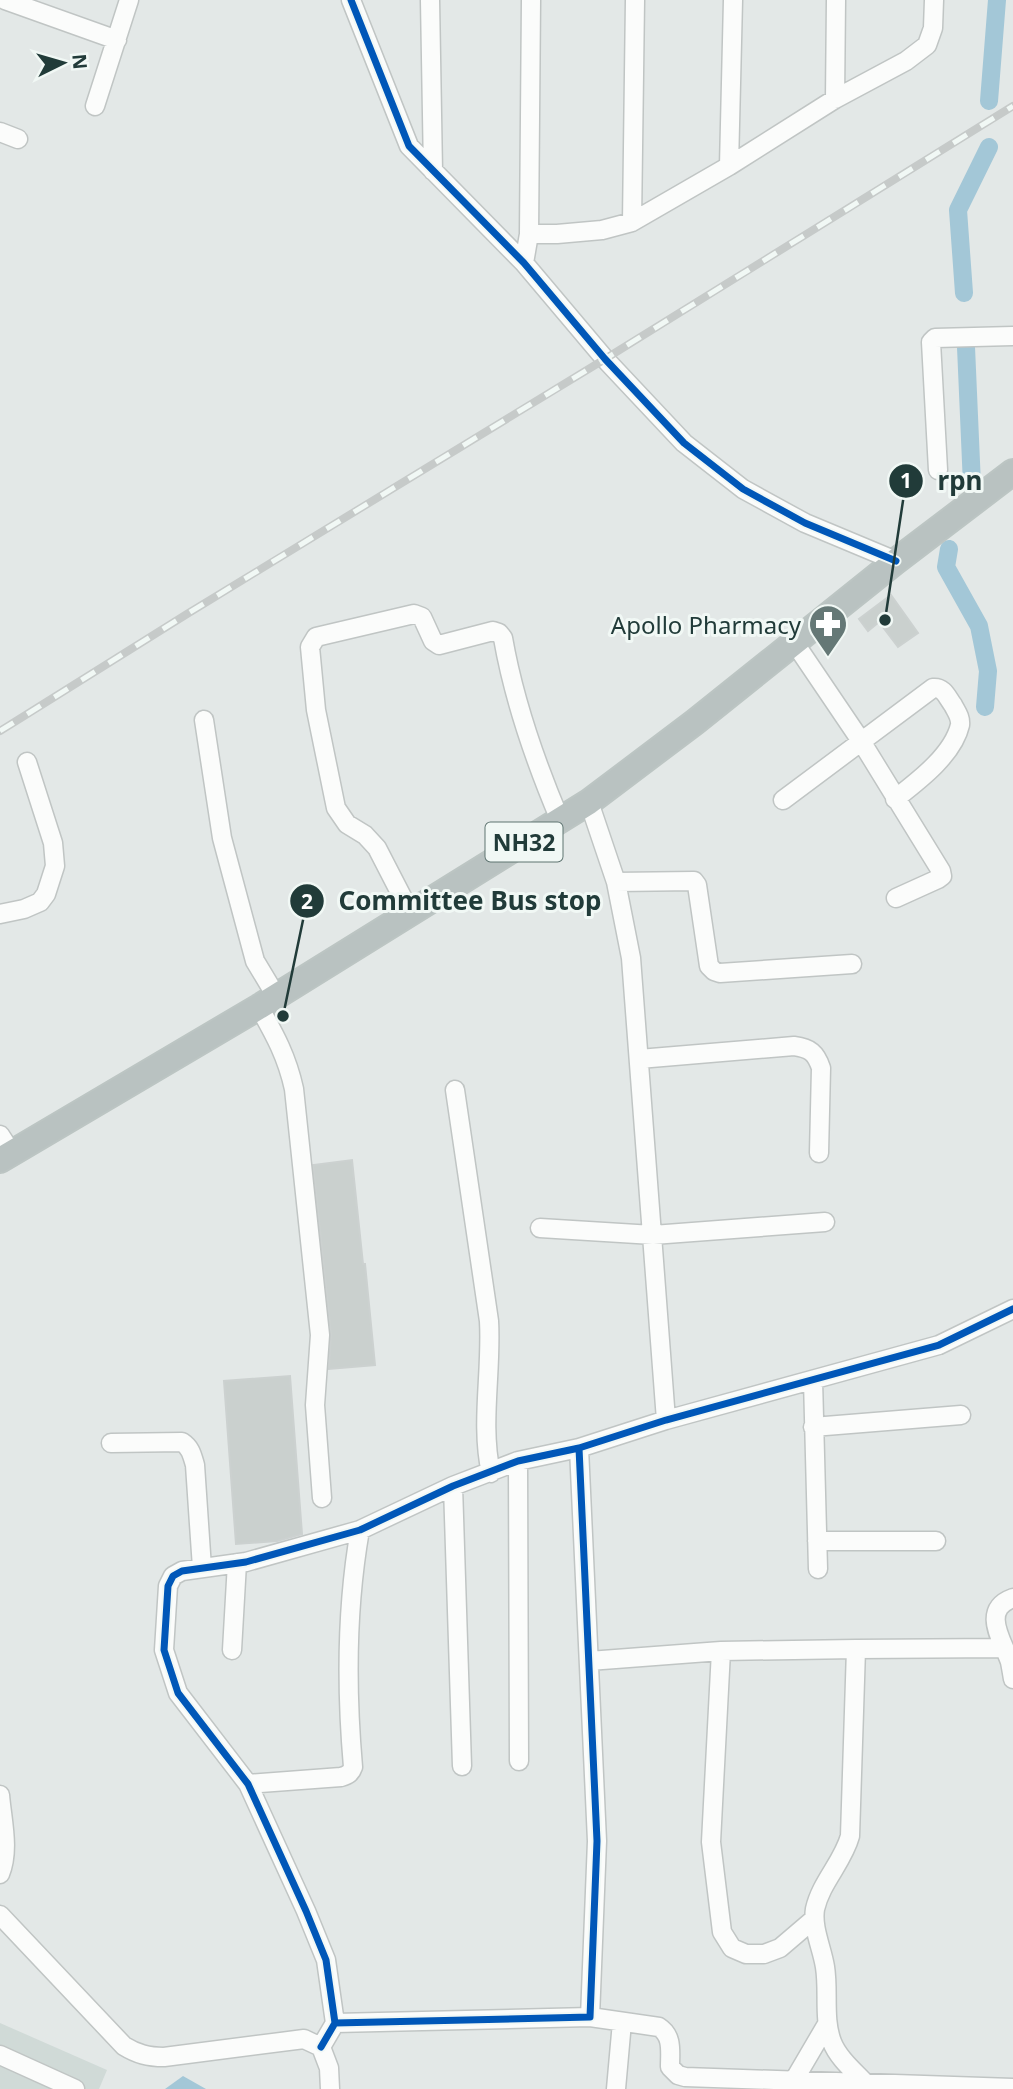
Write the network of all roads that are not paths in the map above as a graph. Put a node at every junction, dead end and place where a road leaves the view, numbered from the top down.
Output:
1 (5, 0) edge
2 (129, 0) edge
3 (351, 0) edge
4 (430, 0) edge
5 (531, 0) edge
6 (635, 0) edge
7 (733, 0) edge
8 (836, 0) edge
9 (934, 0) edge
10 (117, 40) junction
11 (835, 99) junction
12 (95, 106) dead end
13 (0, 132) edge
14 (18, 139) dead end
15 (729, 166) junction
16 (433, 171) junction
17 (632, 222) junction
18 (529, 234) junction
19 (524, 263) junction
20 (1013, 336) edge
21 (937, 470) dead end
22 (1013, 472) edge
23 (896, 561) junction
24 (793, 642) junction
25 (204, 720) dead end
26 (861, 741) junction
27 (27, 762) dead end
28 (895, 799) junction
29 (783, 800) dead end
30 (589, 802) junction
31 (560, 820) junction
32 (616, 882) junction
33 (896, 898) dead end
34 (0, 914) edge
35 (411, 914) junction
36 (852, 964) dead end
37 (267, 1001) junction
38 (639, 1059) junction
39 (455, 1090) dead end
40 (4, 1149) edge
41 (818, 1153) dead end
42 (825, 1222) dead end
43 (540, 1228) dead end
44 (653, 1235) junction
45 (1013, 1309) edge
46 (813, 1380) junction
47 (961, 1415) dead end
48 (666, 1420) junction
49 (813, 1427) junction
50 (111, 1443) dead end
51 (579, 1448) junction
52 (518, 1461) junction
53 (491, 1473) junction
54 (453, 1486) junction
55 (322, 1498) dead end
56 (360, 1531) junction
57 (817, 1541) junction
58 (936, 1541) dead end
59 (237, 1563) junction
60 (202, 1568) junction
61 (818, 1569) dead end
62 (1013, 1598) edge
63 (1004, 1648) junction
64 (856, 1649) junction
65 (232, 1650) dead end
66 (721, 1651) junction
67 (589, 1661) junction
68 (1013, 1679) edge
69 (519, 1761) dead end
70 (461, 1766) dead end
71 (248, 1784) junction
72 (0, 1795) edge
73 (0, 1874) edge
74 (0, 1915) edge
75 (814, 1919) junction
76 (590, 2017) junction
77 (622, 2022) junction
78 (335, 2023) junction
79 (827, 2024) junction
80 (321, 2047) junction
81 (0, 2055) edge
82 (793, 2082) junction
83 (691, 2083) edge
84 (866, 2084) junction
85 (1013, 2088) edge
86 (75, 2089) edge
87 (330, 2089) edge
88 (616, 2089) edge

1 - 10 street
2 - 10 street
3 - 16 street
4 - 16 street
5 - 18 street
6 - 17 street
7 - 15 street
8 - 11 street
9 - 11 street
10 - 12 street
11 - 15 street
13 - 14 street
15 - 17 street
16 - 19 street
17 - 18 street
18 - 19 street
19 - 23 street
20 - 21 street
22 - 23 highway, NH32
23 - 24 highway, NH32
24 - 26 street
24 - 30 highway, NH32
25 - 37 street
26 - 28 street
26 - 28 street
26 - 29 street
27 - 34 street
28 - 33 street
30 - 31 highway, NH32
30 - 32 street
31 - 35 highway, NH32
31 - 35 street
32 - 36 street
32 - 38 street
35 - 37 highway, NH32
37 - 40 highway, NH32
37 - 55 street
38 - 41 street
38 - 44 street
39 - 53 street
42 - 44 street
43 - 44 street
44 - 48 street
45 - 46 street
46 - 48 street
46 - 49 street
47 - 49 street
48 - 51 street
49 - 57 street
50 - 60 street
51 - 52 street
51 - 67 street
52 - 53 street
52 - 69 street
53 - 54 street
54 - 56 street
54 - 70 street
56 - 59 street
56 - 71 street
57 - 58 street
57 - 61 street
59 - 60 street
59 - 65 street
60 - 71 street
62 - 63 street
63 - 64 street
63 - 68 street
64 - 66 street
64 - 75 street
66 - 67 street
66 - 75 street
67 - 76 street
71 - 78 street
72 - 73 street
74 - 80 street
75 - 79 street
76 - 77 street
76 - 78 street
77 - 83 street
77 - 88 street
78 - 80 street
79 - 82 street
79 - 84 street
80 - 87 street
81 - 86 street
82 - 83 street
82 - 84 street
84 - 85 street

